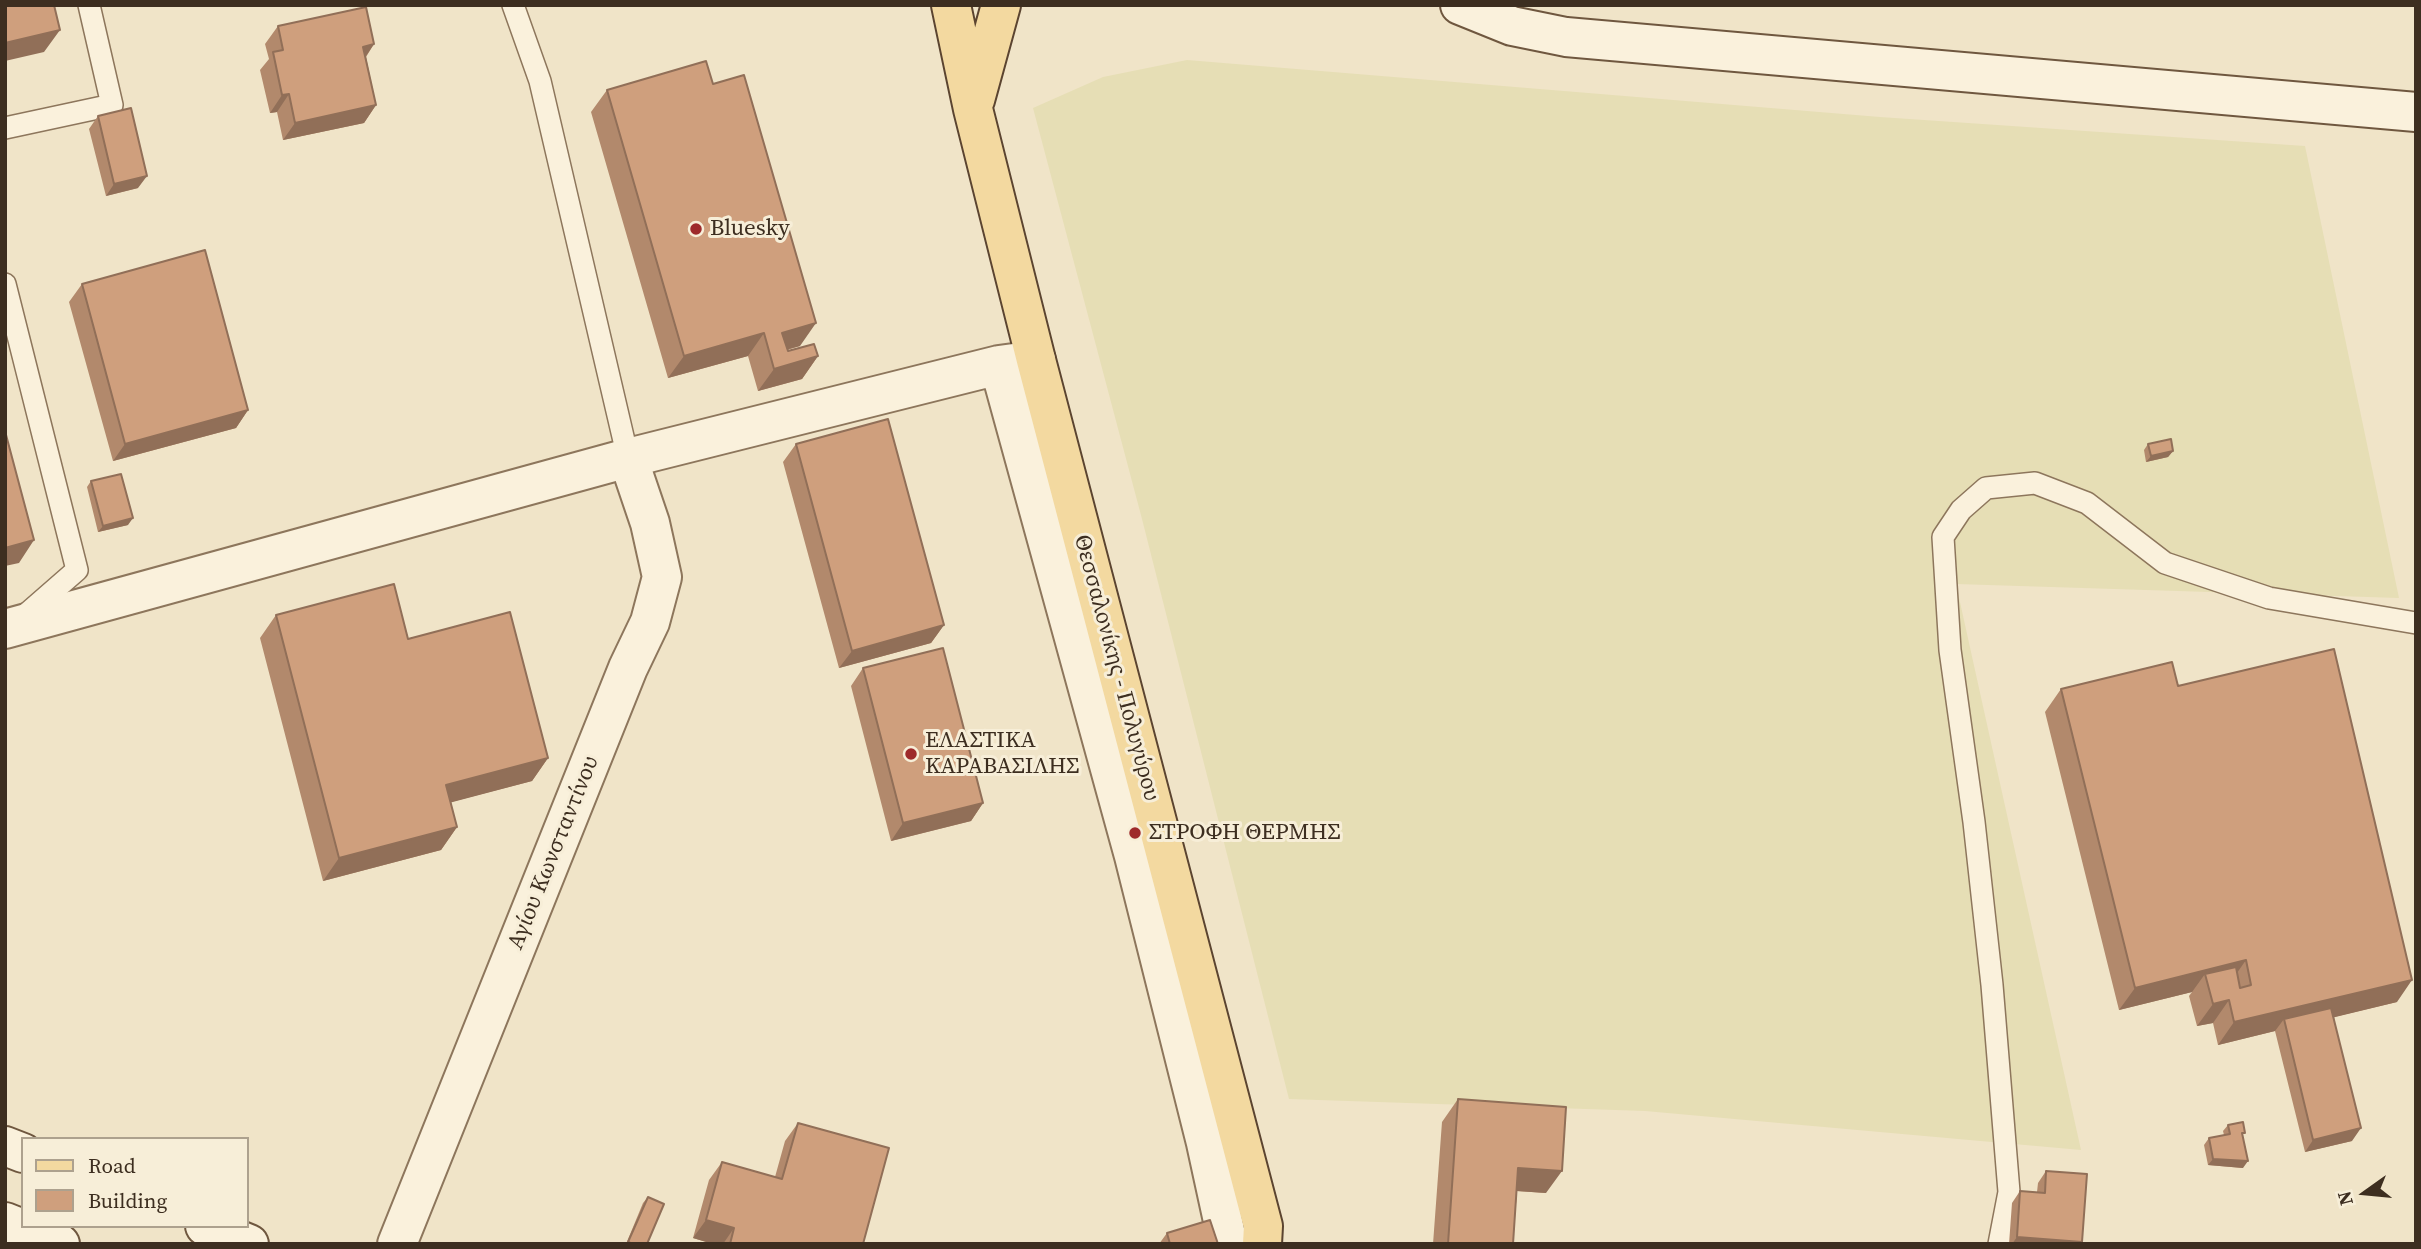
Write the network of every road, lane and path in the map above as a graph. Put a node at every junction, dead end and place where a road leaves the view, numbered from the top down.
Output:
1 (89, 5) edge
2 (513, 5) edge
3 (951, 5) edge
4 (1001, 5) edge
5 (1460, 5) edge
6 (973, 109) junction
7 (2416, 112) edge
8 (5, 128) edge
9 (5, 284) edge
10 (1018, 362) junction
11 (628, 458) junction
12 (2416, 623) edge
13 (9, 628) edge
14 (5, 1222) edge
15 (210, 1228) edge
16 (1266, 1238) edge
17 (60, 1244) edge
18 (249, 1244) edge
19 (397, 1244) edge
20 (1228, 1244) edge
21 (1999, 1244) edge

1 - 8 lane
2 - 11 lane
3 - 6 main road, Θεσσαλονίκης - Πολυγύρου
4 - 6 main road, Θεσσαλονίκης - Πολυγύρου
5 - 7 street
6 - 10 main road, Θεσσαλονίκης - Πολυγύρου
9 - 13 lane
10 - 11 street
10 - 16 main road, Θεσσαλονίκης - Πολυγύρου
10 - 20 street
11 - 13 street
11 - 19 street, Αγίου Κωνσταντίνου
12 - 21 lane
14 - 17 street
15 - 18 street

